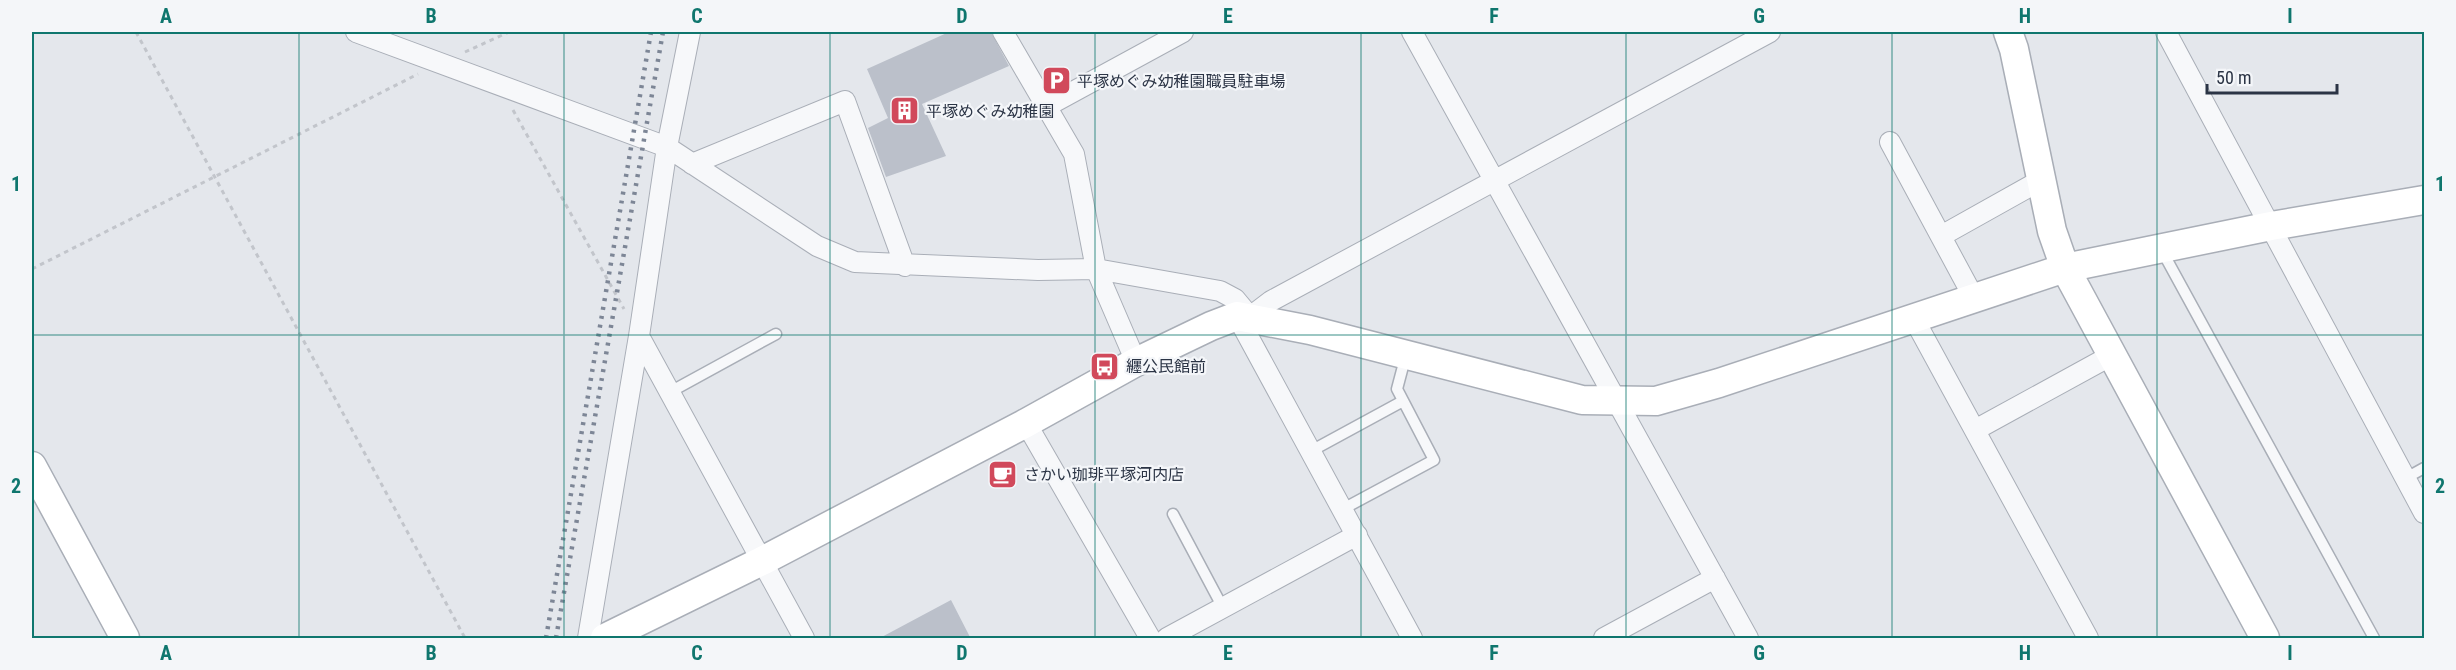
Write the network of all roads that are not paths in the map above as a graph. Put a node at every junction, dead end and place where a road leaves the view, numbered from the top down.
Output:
1 (356, 32) edge
2 (690, 32) edge
3 (1003, 32) edge
4 (1413, 32) edge
5 (1770, 32) edge
6 (2008, 32) edge
7 (2166, 32) edge
8 (1175, 33) edge
9 (1047, 106) junction
10 (1890, 142) dead end
11 (667, 147) junction
12 (692, 164) junction
13 (1496, 178) junction
14 (2042, 180) junction
15 (2424, 200) edge
16 (2271, 226) junction
17 (1941, 236) junction
18 (2161, 248) junction
19 (904, 266) junction
20 (2065, 268) junction
21 (1096, 269) junction
22 (1974, 298) junction
23 (1243, 316) junction
24 (1914, 319) junction
25 (776, 334) dead end
26 (639, 336) junction
27 (1406, 355) junction
28 (2112, 355) junction
29 (1136, 362) junction
30 (670, 392) junction
31 (1403, 401) junction
32 (1618, 402) junction
33 (1026, 423) junction
34 (1975, 430) junction
35 (1311, 451) junction
36 (32, 466) edge
37 (2424, 468) edge
38 (2406, 478) junction
39 (1343, 509) junction
40 (2424, 513) edge
41 (1173, 514) dead end
42 (1357, 535) junction
43 (762, 561) junction
44 (1714, 578) junction
45 (1223, 608) junction
46 (125, 639) edge
47 (588, 639) edge
48 (605, 639) edge
49 (804, 639) edge
50 (1150, 639) edge
51 (1167, 639) edge
52 (1412, 639) edge
53 (1604, 639) edge
54 (1748, 639) edge
55 (2088, 639) edge
56 (2265, 639) edge
57 (2374, 639) edge

1 - 11 street
2 - 11 street
3 - 9 street
4 - 13 street
5 - 13 street
6 - 14 street
7 - 16 street
8 - 9 street
9 - 21 street
10 - 17 street
11 - 12 street
11 - 26 street
12 - 19 street
12 - 19 street
13 - 23 street
13 - 32 street
14 - 17 street
14 - 20 street
15 - 16 street
16 - 18 street
16 - 38 street
17 - 22 street
18 - 20 street
18 - 57 lane
19 - 21 street
20 - 22 street
20 - 28 street
21 - 23 street
21 - 29 street
22 - 24 street
23 - 27 street
23 - 29 street
23 - 35 street
24 - 32 street
24 - 34 street
25 - 30 lane
26 - 30 street
26 - 47 street
27 - 31 lane
27 - 32 street
28 - 34 street
28 - 56 street
29 - 33 street
30 - 43 street
31 - 35 lane
31 - 39 lane
32 - 44 street
33 - 43 street
33 - 50 street
34 - 55 street
35 - 39 street
36 - 46 street
37 - 38 lane
38 - 40 street
39 - 42 street
41 - 45 lane
42 - 45 street
42 - 52 street
43 - 48 street
43 - 49 street
44 - 53 street
44 - 54 street
45 - 51 street

